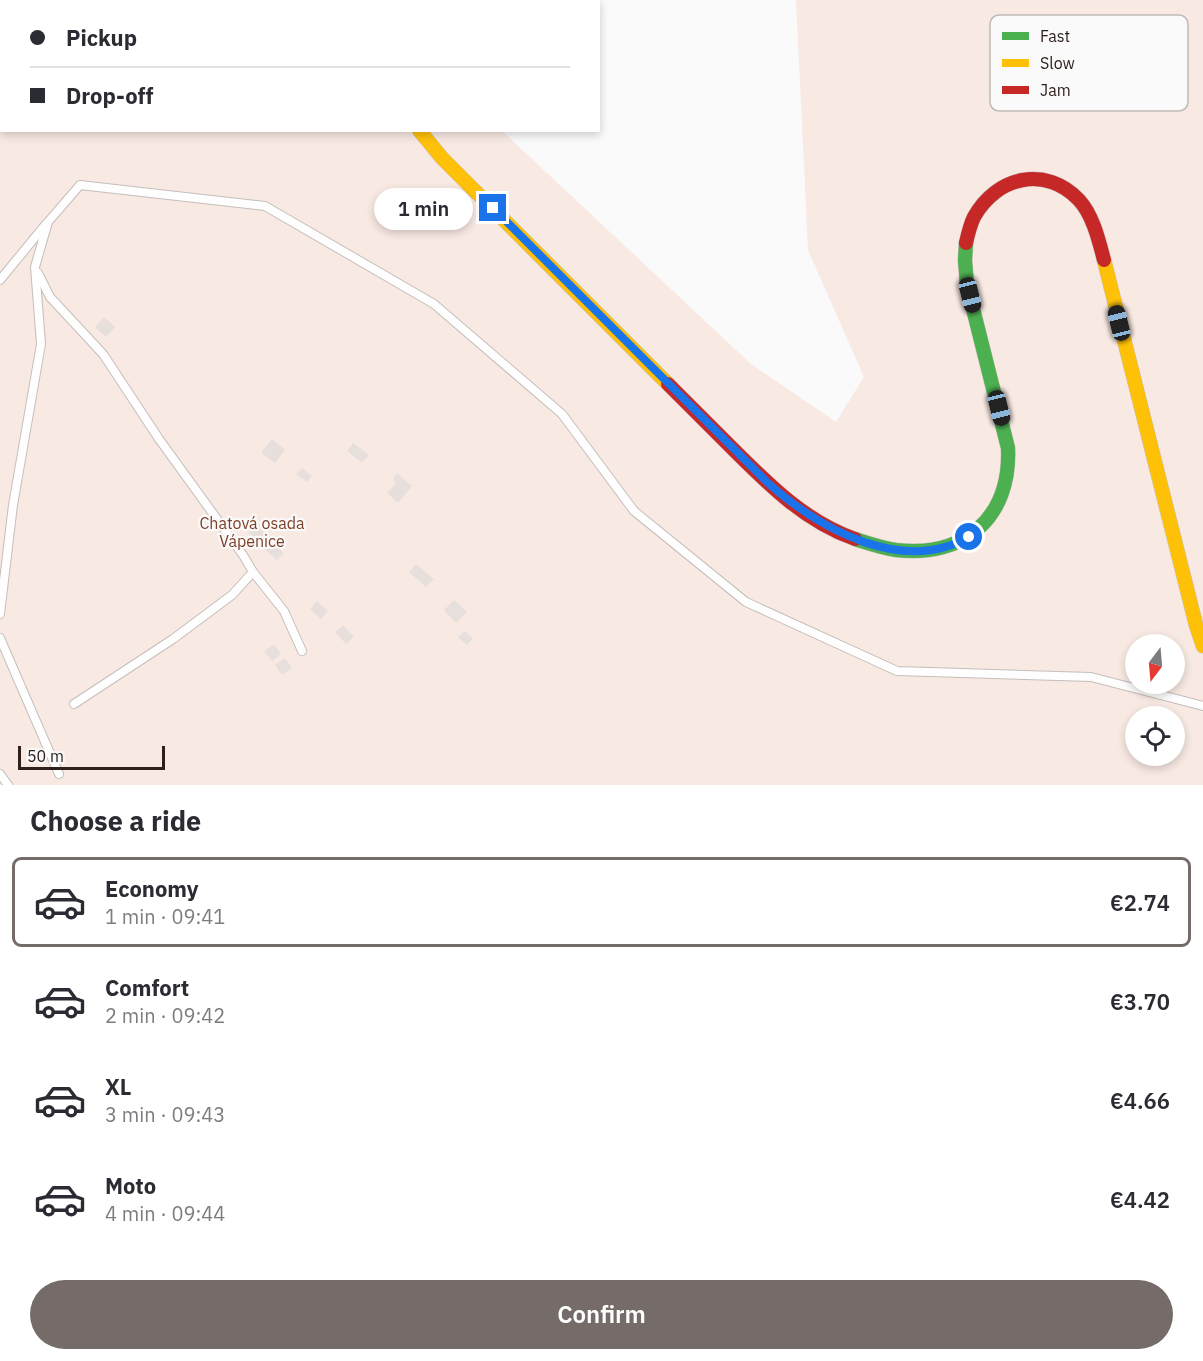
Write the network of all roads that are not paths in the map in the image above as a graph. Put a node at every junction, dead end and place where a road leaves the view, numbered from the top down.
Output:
1 (420, 132) edge
2 (48, 222) junction
3 (35, 267) junction
4 (0, 280) edge
5 (253, 572) junction
6 (0, 614) edge
7 (0, 638) edge
8 (1203, 646) edge
9 (302, 651) dead end
10 (74, 704) dead end
11 (1203, 706) edge
12 (0, 774) edge
13 (59, 774) dead end
14 (9, 785) edge

1 - 8 main road
2 - 3 lane
2 - 4 lane
2 - 11 lane
3 - 5 lane
3 - 6 lane
5 - 9 lane
5 - 10 lane
7 - 13 lane
12 - 14 lane

